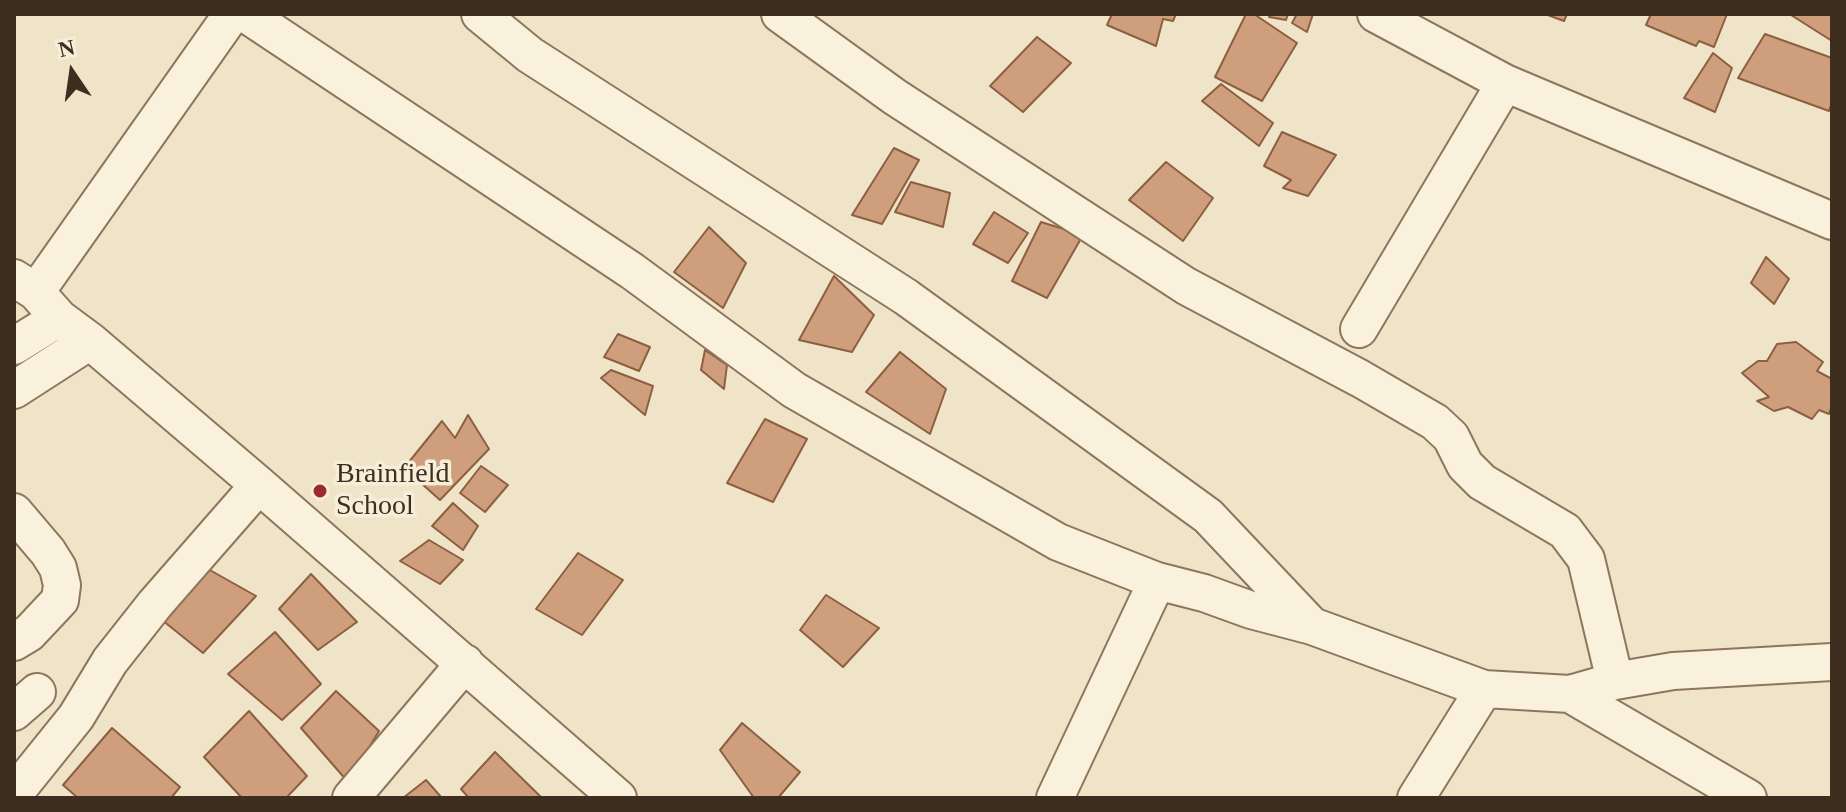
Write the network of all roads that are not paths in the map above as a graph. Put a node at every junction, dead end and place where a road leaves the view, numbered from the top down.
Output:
1 (232, 14) edge
2 (246, 14) edge
3 (780, 14) edge
4 (1376, 14) edge
5 (485, 15) edge
6 (1505, 83) junction
7 (1832, 221) edge
8 (36, 296) edge
9 (1359, 329) dead end
10 (90, 341) junction
11 (14, 346) edge
12 (14, 390) edge
13 (259, 485) junction
14 (14, 512) edge
15 (1157, 581) junction
16 (1312, 626) junction
17 (14, 642) edge
18 (1832, 662) edge
19 (465, 663) junction
20 (1615, 681) junction
21 (1484, 689) junction
22 (1570, 694) junction
23 (14, 794) edge
24 (351, 798) edge
25 (618, 798) edge
26 (1055, 798) edge
27 (1416, 798) edge
28 (1748, 798) edge

1 - 8 street
2 - 15 street
3 - 20 street
4 - 6 street
5 - 16 street
6 - 7 street
6 - 9 street
8 - 10 street
8 - 11 street
10 - 12 street
10 - 13 street
13 - 19 street
13 - 23 street
14 - 17 street
15 - 16 street
15 - 26 street
16 - 21 street
18 - 20 street
19 - 24 street
19 - 25 street
20 - 22 street
21 - 22 street
21 - 27 street
22 - 28 street

